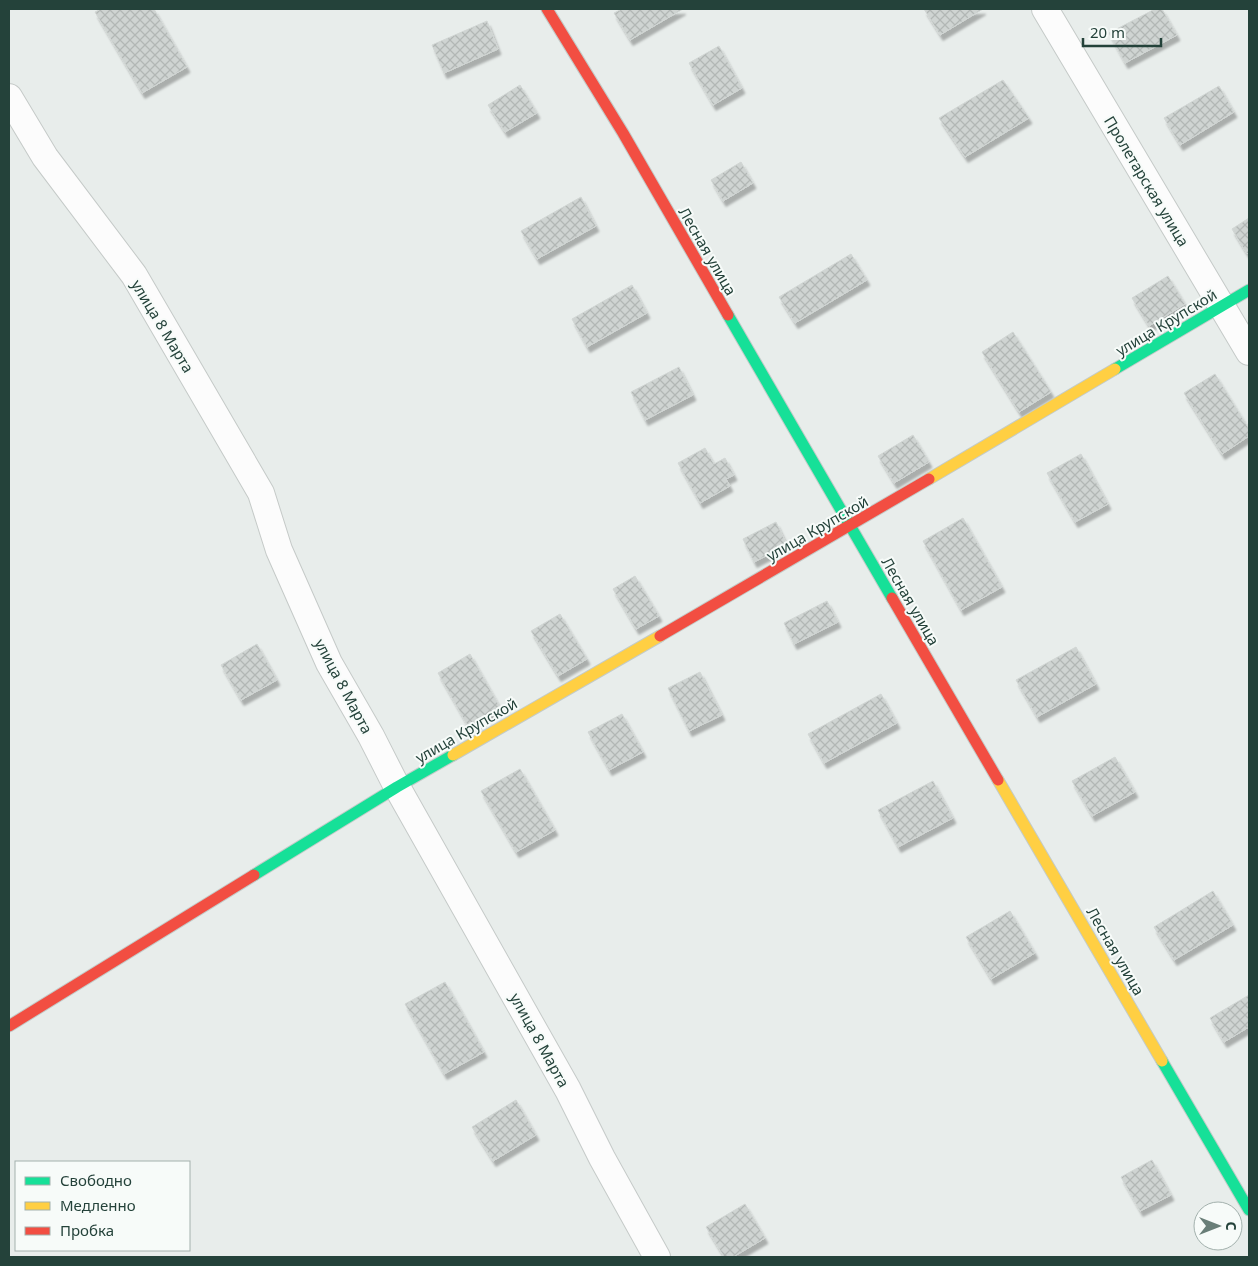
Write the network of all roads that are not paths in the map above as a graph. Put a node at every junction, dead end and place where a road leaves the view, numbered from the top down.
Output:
1 (546, 9) edge
2 (1045, 9) edge
3 (9, 97) edge
4 (1249, 290) edge
5 (1222, 306) junction
6 (1249, 352) edge
7 (850, 526) junction
8 (397, 787) junction
9 (9, 1026) edge
10 (1249, 1210) edge
11 (657, 1257) edge

1 - 7 street, Лесная улица
2 - 5 street, Пролетарская улица
3 - 8 street, улица 8 Марта
4 - 5 street, улица Крупской
5 - 6 street, Пролетарская улица
5 - 7 street, улица Крупской
7 - 8 street, улица Крупской
7 - 10 street, Лесная улица
8 - 9 street, улица Крупской
8 - 11 street, улица 8 Марта

